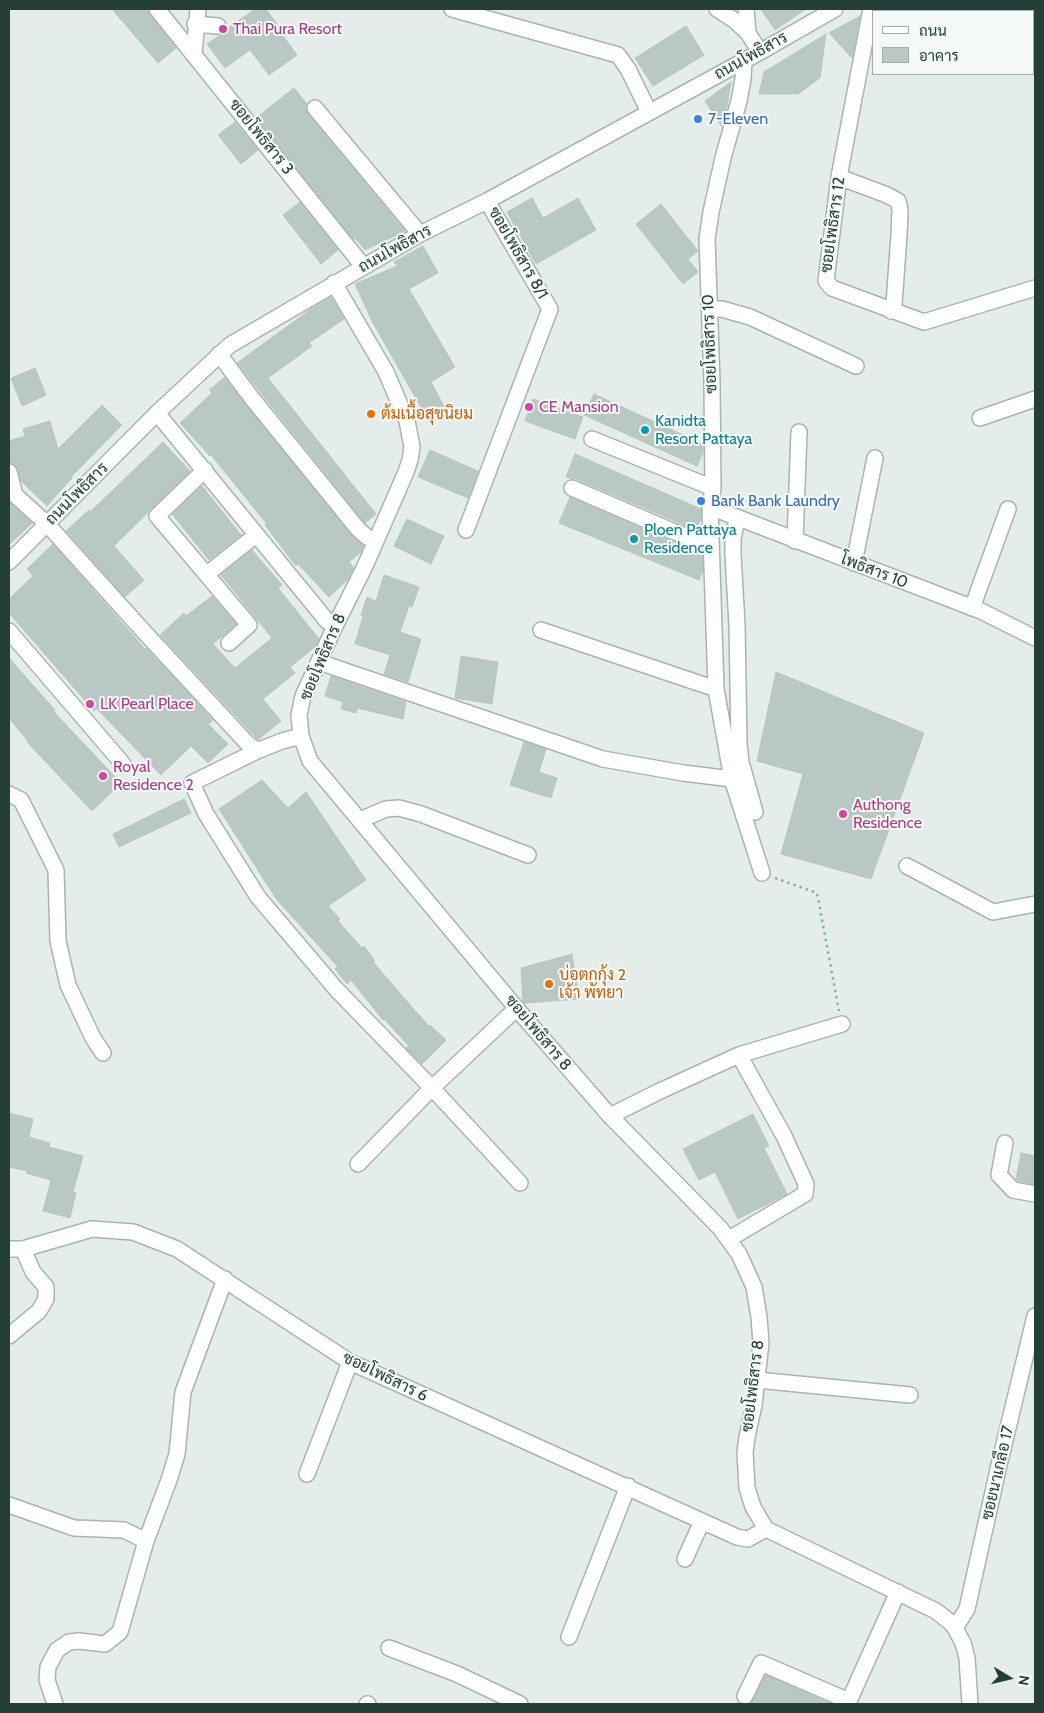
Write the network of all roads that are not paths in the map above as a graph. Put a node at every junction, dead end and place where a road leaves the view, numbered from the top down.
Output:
1 (157, 9) edge
2 (198, 9) edge
3 (452, 9) edge
4 (718, 9) edge
5 (746, 9) edge
6 (835, 9) edge
7 (871, 9) edge
8 (499, 15) edge
9 (195, 24) junction
10 (218, 26) dead end
11 (748, 33) junction
12 (760, 52) junction
13 (194, 53) junction
14 (744, 61) junction
15 (315, 108) dead end
16 (649, 112) junction
17 (839, 177) junction
18 (487, 201) junction
19 (420, 234) junction
20 (363, 266) junction
21 (334, 283) junction
22 (1035, 288) edge
23 (709, 309) junction
24 (891, 311) junction
25 (219, 354) junction
26 (856, 366) dead end
27 (1035, 399) edge
28 (156, 413) junction
29 (980, 418) dead end
30 (799, 432) dead end
31 (592, 440) dead end
32 (875, 458) dead end
33 (205, 470) junction
34 (9, 472) edge
35 (572, 488) dead end
36 (713, 488) junction
37 (710, 508) junction
38 (1008, 509) dead end
39 (737, 519) junction
40 (47, 524) junction
41 (466, 530) dead end
42 (256, 535) junction
43 (376, 541) junction
44 (795, 541) junction
45 (711, 542) junction
46 (9, 562) edge
47 (854, 563) junction
48 (208, 574) junction
49 (972, 608) junction
50 (335, 626) junction
51 (541, 630) dead end
52 (9, 631) edge
53 (1035, 638) edge
54 (229, 643) dead end
55 (319, 662) junction
56 (716, 689) junction
57 (301, 736) junction
58 (257, 751) junction
59 (123, 764) dead end
60 (732, 779) junction
61 (9, 794) edge
62 (755, 812) dead end
63 (360, 820) junction
64 (528, 855) dead end
65 (907, 866) dead end
66 (762, 873) road end
67 (1035, 904) edge
68 (517, 1008) junction
69 (842, 1024) road end
70 (103, 1053) dead end
71 (739, 1054) junction
72 (432, 1088) junction
73 (610, 1116) junction
74 (1005, 1143) dead end
75 (358, 1164) dead end
76 (520, 1183) dead end
77 (1035, 1194) edge
78 (728, 1239) junction
79 (16, 1249) edge
80 (225, 1279) junction
81 (1035, 1316) edge
82 (9, 1336) edge
83 (350, 1362) junction
84 (757, 1380) junction
85 (910, 1395) dead end
86 (307, 1474) dead end
87 (628, 1486) junction
88 (9, 1505) edge
89 (704, 1522) junction
90 (766, 1529) junction
91 (146, 1541) junction
92 (685, 1559) dead end
93 (898, 1592) junction
94 (955, 1628) junction
95 (569, 1637) dead end
96 (389, 1648) dead end
97 (745, 1696) dead end
98 (55, 1704) edge
99 (520, 1704) edge
100 (970, 1704) edge

1 - 13 street, ซอยโพธิสาร 3
2 - 9 street
3 - 8 street
4 - 11 street
5 - 11 street
6 - 12 street, ถนนโพธิสาร
7 - 17 street, ซอยโพธิสาร 12
8 - 16 street
9 - 10 street
9 - 13 street
11 - 12 street
12 - 14 street, ถนนโพธิสาร
13 - 20 street, ซอยโพธิสาร 3
14 - 16 street, ถนนโพธิสาร
14 - 23 street, ซอยโพธิสาร 10
15 - 19 street
16 - 18 street, ถนนโพธิสาร
17 - 24 street
17 - 24 street, ซอยโพธิสาร 12
18 - 19 street, ถนนโพธิสาร
18 - 41 street, ซอยโพธิสาร 8/1
19 - 20 street, ถนนโพธิสาร
20 - 21 street, ถนนโพธิสาร
21 - 25 street, ถนนโพธิสาร
21 - 43 street, ซอยโพธิสาร 8
22 - 24 street, ซอยโพธิสาร 12
23 - 26 street
23 - 36 street, ซอยโพธิสาร 10
25 - 28 street, ถนนโพธิสาร
25 - 43 street
27 - 29 street
28 - 33 street
28 - 40 street, ถนนโพธิสาร
30 - 44 street
31 - 36 street
32 - 47 street
33 - 42 street
33 - 48 street
34 - 40 street
35 - 45 street
36 - 37 street, ซอยโพธิสาร 10
37 - 39 street, โพธิสาร 10
37 - 45 street, ซอยโพธิสาร 10
38 - 49 street
39 - 44 street, โพธิสาร 10
39 - 62 street
40 - 46 street, ถนนโพธิสาร
40 - 58 street
42 - 48 street
42 - 50 street
43 - 50 street, ซอยโพธิสาร 8
44 - 47 street, โพธิสาร 10
45 - 56 street, ซอยโพธิสาร 10
47 - 49 street, โพธิสาร 10
48 - 54 street
49 - 53 street, โพธิสาร 10
50 - 55 street, ซอยโพธิสาร 8
51 - 56 street
52 - 59 street
55 - 57 street, ซอยโพธิสาร 8
55 - 60 street
56 - 60 street, ซอยโพธิสาร 10
57 - 58 street
57 - 63 street, ซอยโพธิสาร 8
58 - 72 street
60 - 66 street, ซอยโพธิสาร 10
61 - 70 street
63 - 64 street
63 - 68 street, ซอยโพธิสาร 8
65 - 67 street
68 - 72 street
68 - 73 street, ซอยโพธิสาร 8
69 - 71 street
71 - 73 street
71 - 78 street
72 - 75 street
72 - 76 street
73 - 78 street, ซอยโพธิสาร 8
74 - 77 street
78 - 84 street, ซอยโพธิสาร 8
79 - 80 street, ซอยโพธิสาร 6
79 - 82 street
80 - 83 street, ซอยโพธิสาร 6
80 - 91 street
81 - 94 street, ซอยนาเกลือ 17
83 - 86 street
83 - 87 street, ซอยโพธิสาร 6
84 - 85 street
84 - 90 street, ซอยโพธิสาร 8
87 - 89 street, ซอยโพธิสาร 6
87 - 95 street
88 - 91 street
89 - 90 street, ซอยโพธิสาร 6
89 - 92 street
90 - 93 street
91 - 98 street
93 - 94 street
93 - 97 street
94 - 100 street
96 - 99 street

